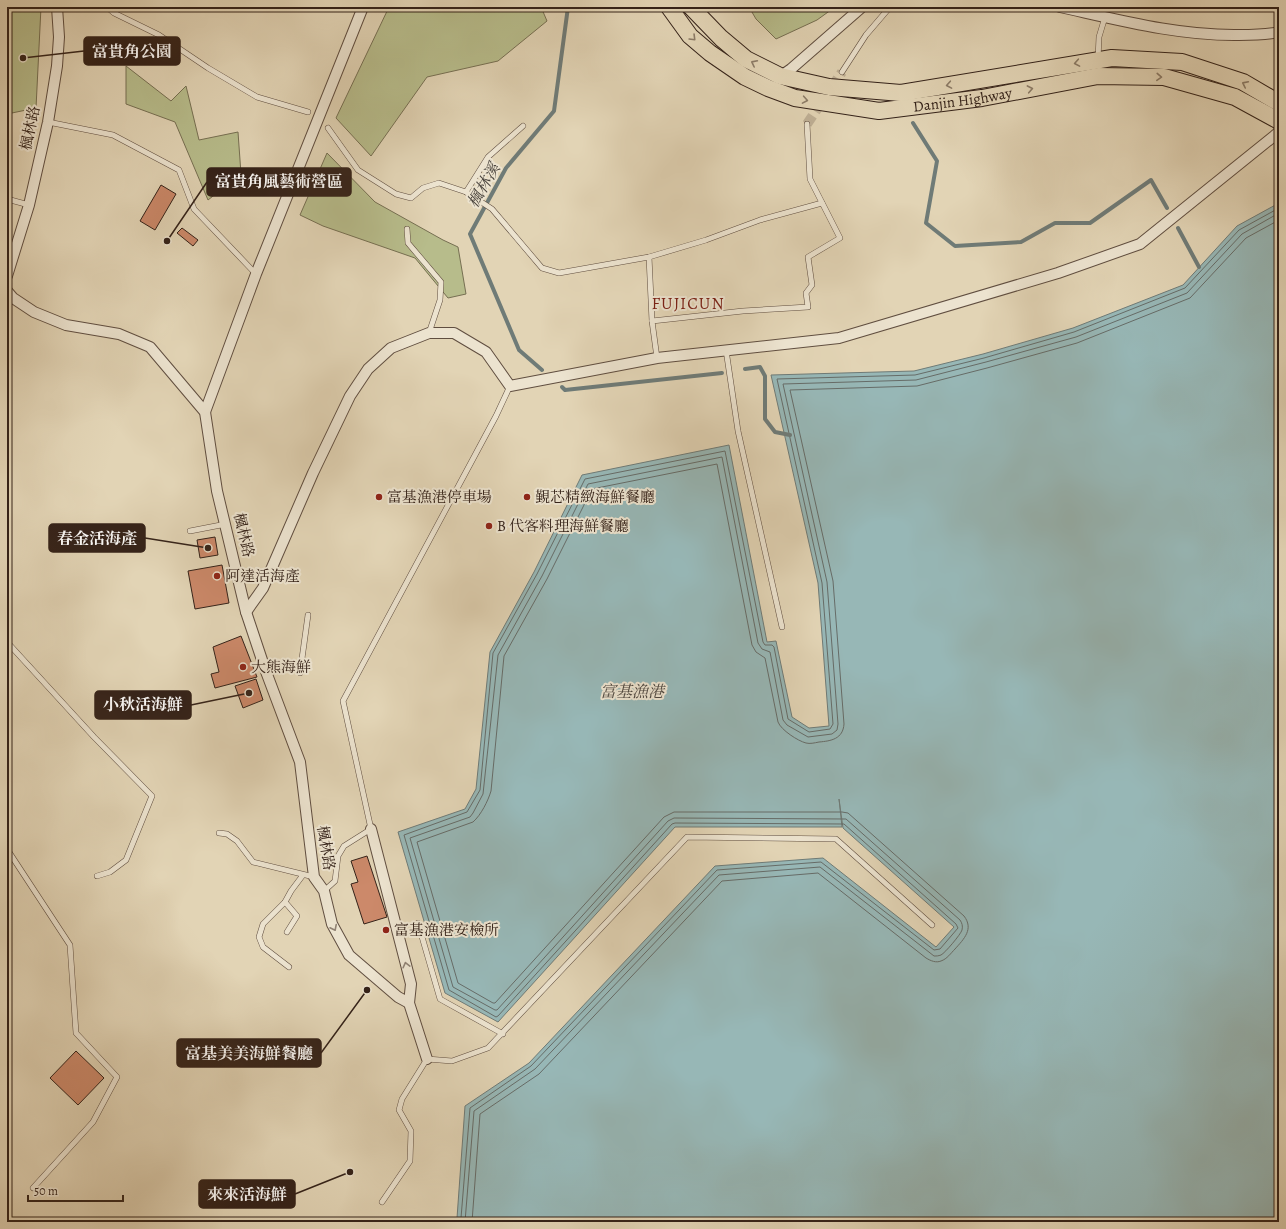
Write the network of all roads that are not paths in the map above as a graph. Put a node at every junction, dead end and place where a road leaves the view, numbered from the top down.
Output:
1 (57, 7) edge
2 (107, 7) edge
3 (363, 7) edge
4 (669, 7) edge
5 (691, 7) edge
6 (862, 7) edge
7 (890, 7) edge
8 (1060, 7) edge
9 (1105, 16) junction
10 (1279, 32) edge
11 (1098, 68) junction
12 (842, 72) tunnel mouth
13 (780, 76) junction
14 (768, 88) junction
15 (1279, 103) edge
16 (308, 112) dead end
17 (1279, 121) edge
18 (48, 122) junction
19 (807, 124) tunnel mouth
20 (523, 126) dead end
21 (328, 128) dead end
22 (1279, 132) edge
23 (466, 192) junction
24 (7, 199) edge
25 (822, 203) junction
26 (29, 205) junction
27 (407, 229) dead end
28 (649, 257) junction
29 (256, 274) junction
30 (7, 276) edge
31 (7, 291) edge
32 (652, 321) junction
33 (429, 333) junction
34 (726, 350) junction
35 (657, 358) junction
36 (510, 386) junction
37 (205, 412) junction
38 (226, 524) junction
39 (190, 531) dead end
40 (246, 612) junction
41 (308, 615) dead end
42 (782, 627) dead end
43 (7, 642) edge
44 (300, 673) dead end
45 (371, 829) junction
46 (219, 833) dead end
47 (7, 849) edge
48 (303, 875) junction
49 (97, 876) dead end
50 (314, 877) junction
51 (324, 891) junction
52 (285, 902) junction
53 (418, 923) dead end
54 (932, 925) dead end
55 (287, 932) dead end
56 (289, 967) dead end
57 (409, 1003) junction
58 (503, 1034) junction
59 (427, 1059) junction
60 (32, 1188) dead end
61 (382, 1202) dead end

1 - 18 street, 楓林路
2 - 16 lane
3 - 29 street
4 -> 14 main road, Danjin Highway
13 -> 5 main road, Danjin Highway
6 - 13 street
7 - 12 lane
8 - 9 street
9 - 10 street
9 - 11 lane
11 -> 13 main road, Danjin Highway
14 -> 11 main road, Danjin Highway
15 -> 11 main road, Danjin Highway
11 -> 17 main road, Danjin Highway
13 - 14 street
18 - 26 street, 楓林路
18 - 29 lane
19 - 25 lane
20 - 23 lane
21 - 23 lane
22 - 34 street
23 - 28 lane
24 - 26 lane
25 - 28 lane
25 - 32 lane
26 - 30 street, 楓林路
27 - 33 lane
28 - 32 lane
29 - 37 street
31 - 37 street
32 - 35 lane
33 - 36 street
33 - 40 street
34 - 35 street
34 - 42 lane
35 - 36 street
36 - 45 lane
37 - 38 street, 楓林路
38 - 39 lane
38 - 40 street, 楓林路
40 - 50 street, 楓林路
41 - 44 lane
43 - 49 lane
45 - 51 lane
57 -> 45 street
46 - 48 lane
47 - 60 lane
48 - 50 lane
48 - 52 lane
50 - 51 street, 楓林路
51 -> 57 street, 楓林路
52 - 55 lane
52 - 56 lane
53 - 58 lane
54 - 58 lane
57 - 59 street
58 - 59 lane
59 - 61 lane

